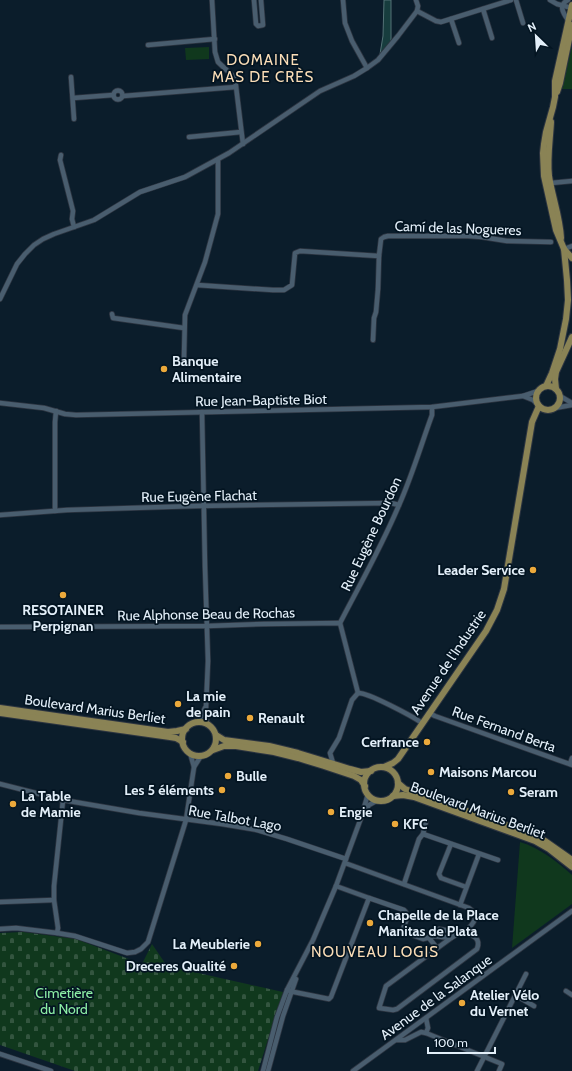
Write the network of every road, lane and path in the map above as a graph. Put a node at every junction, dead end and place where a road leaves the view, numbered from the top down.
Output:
1 (212, 0) edge
2 (254, 0) edge
3 (261, 0) edge
4 (342, 0) edge
5 (416, 0) edge
6 (511, 0) edge
7 (516, 0) edge
8 (550, 0) edge
9 (568, 0) edge
10 (562, 5) junction
11 (572, 7) edge
12 (483, 9) junction
13 (417, 11) junction
14 (451, 19) junction
15 (523, 23) dead end
16 (571, 23) edge
17 (571, 36) edge
18 (492, 38) dead end
19 (215, 40) junction
20 (459, 43) dead end
21 (148, 45) dead end
22 (367, 68) junction
23 (71, 77) dead end
24 (236, 87) junction
25 (555, 97) junction
26 (73, 98) junction
27 (551, 116) junction
28 (74, 119) dead end
29 (241, 132) junction
30 (189, 137) dead end
31 (243, 144) junction
32 (61, 155) dead end
33 (218, 160) junction
34 (572, 181) edge
35 (551, 183) junction
36 (74, 227) junction
37 (561, 241) junction
38 (551, 242) dead end
39 (572, 246) edge
40 (564, 249) junction
41 (379, 256) junction
42 (572, 258) edge
43 (570, 280) edge
44 (197, 285) junction
45 (0, 299) edge
46 (112, 314) dead end
47 (184, 328) junction
48 (572, 337) edge
49 (373, 340) dead end
50 (184, 357) dead end
51 (546, 386) junction
52 (556, 390) junction
53 (538, 391) junction
54 (523, 396) junction
55 (560, 396) junction
56 (0, 403) edge
57 (572, 404) edge
58 (538, 405) junction
59 (432, 408) junction
60 (555, 408) junction
61 (547, 410) junction
62 (56, 412) junction
63 (202, 412) junction
64 (531, 432) junction
65 (399, 505) junction
66 (204, 507) junction
67 (55, 511) junction
68 (0, 515) edge
69 (340, 623) junction
70 (207, 626) junction
71 (0, 628) edge
72 (358, 693) junction
73 (206, 707) junction
74 (0, 708) edge
75 (0, 713) edge
76 (429, 713) junction
77 (198, 722) junction
78 (422, 723) junction
79 (207, 724) junction
80 (186, 729) junction
81 (216, 735) junction
82 (183, 742) junction
83 (213, 750) junction
84 (190, 753) junction
85 (201, 756) junction
86 (572, 758) edge
87 (398, 759) junction
88 (333, 763) junction
89 (571, 764) edge
90 (194, 767) junction
91 (384, 767) junction
92 (371, 771) junction
93 (396, 775) junction
94 (398, 783) junction
95 (0, 784) edge
96 (365, 786) junction
97 (368, 794) junction
98 (393, 796) junction
99 (63, 800) junction
100 (378, 800) junction
101 (361, 818) junction
102 (186, 820) junction
103 (426, 821) dead end
104 (423, 834) junction
105 (451, 844) junction
106 (478, 854) junction
107 (498, 860) dead end
108 (572, 860) edge
109 (345, 861) junction
110 (572, 866) edge
111 (404, 884) junction
112 (336, 886) junction
113 (466, 887) junction
114 (369, 898) junction
115 (54, 900) junction
116 (0, 902) edge
117 (460, 905) junction
118 (572, 911) edge
119 (0, 929) edge
120 (461, 932) junction
121 (57, 933) junction
122 (434, 936) junction
123 (429, 938) junction
124 (451, 938) junction
125 (437, 948) junction
126 (526, 974) dead end
127 (289, 990) junction
128 (566, 991) dead end
129 (515, 995) junction
130 (572, 995) edge
131 (534, 1006) dead end
132 (426, 1018) junction
133 (416, 1025) junction
134 (424, 1033) junction
135 (275, 1036) junction
136 (396, 1040) junction
137 (1, 1054) edge
138 (483, 1056) junction
139 (51, 1071) edge
140 (263, 1071) edge
141 (268, 1071) edge
142 (353, 1071) edge
143 (477, 1071) edge
144 (499, 1071) edge

1 - 19 street
2 - 3 street
4 - 22 street
5 - 13 street
6 - 12 street
7 - 15 street
8 - 10 street
9 - 10 street
10 - 11 street
10 - 16 street
11 - 16 main road
12 - 14 street
12 - 18 street
13 - 14 street
13 - 22 street
14 - 20 street
16 - 17 main road
16 - 25 main road
17 - 25 main road
19 - 21 street
19 - 24 street
22 - 31 street
23 - 26 street
24 - 26 street
24 - 29 street
25 - 27 main road
26 - 28 street
27 - 35 main road
27 - 37 main road
29 - 30 street
29 - 31 street
31 - 33 street
32 - 36 street
33 - 36 street
33 - 44 street
34 - 35 street
35 - 37 main road
36 - 45 street
37 - 40 main road
38 - 41 street, Camí de las Nogueres
39 - 40 street
40 - 42 main road
40 - 43 main road
41 - 44 street
41 - 49 street
43 - 51 main road
44 - 47 street
46 - 47 street
47 - 50 street
48 - 52 main road
51 - 52 main road
51 - 53 main road
52 - 55 main road
53 - 54 street, Rue Jean-Baptiste Biot
53 - 58 main road
54 - 58 street
54 - 59 street, Rue Jean-Baptiste Biot
55 - 57 street
55 - 60 main road
56 - 62 street, Rue Jean-Baptiste Biot
57 - 60 street
58 - 61 main road
58 - 64 main road, Avenue de l'Industrie
59 - 63 street, Rue Jean-Baptiste Biot
59 - 65 street, Rue Eugène Bourdon
60 - 61 main road
61 - 64 main road, Avenue de l'Industrie
62 - 63 street, Rue Jean-Baptiste Biot
62 - 67 street
63 - 66 street
64 - 76 main road, Avenue de l'Industrie
65 - 66 street, Rue Eugène Flachat
65 - 69 street, Rue Eugène Bourdon
66 - 67 street, Rue Eugène Flachat
66 - 70 street
67 - 68 street, Rue Eugène Flachat
69 - 70 street, Rue Alphonse Beau de Rochas
69 - 72 street
70 - 71 street, Rue Alphonse Beau de Rochas
70 - 73 street
72 - 78 street
72 - 88 street
73 - 77 street
73 - 79 street
74 - 80 main road, Boulevard Marius Berliet
75 - 82 main road, Boulevard Marius Berliet
76 - 78 main road, Avenue de l'Industrie
76 - 89 street, Rue Fernand Berta
77 - 79 main road
77 - 80 main road
78 - 87 main road, Avenue de l'Industrie
79 - 81 main road
80 - 82 main road
81 - 83 main road
81 - 88 main road
82 - 84 main road
83 - 85 main road
83 - 96 main road
84 - 85 main road
84 - 90 street
85 - 90 street
86 - 89 street
87 - 91 main road, Avenue de l'Industrie
87 - 93 main road, Avenue de l'Industrie
88 - 92 main road
90 - 102 street
91 - 92 main road
91 - 93 main road
92 - 96 main road
93 - 94 main road
94 - 98 main road
94 - 108 main road, Boulevard Marius Berliet
95 - 99 street, Rue Talbot Lago
96 - 97 main road
97 - 100 main road
97 - 101 street
98 - 100 main road
98 - 110 main road, Boulevard Marius Berliet
99 - 102 street, Rue Talbot Lago
99 - 115 street
100 - 101 street
101 - 109 street
102 - 109 street, Rue Talbot Lago
102 - 121 street
103 - 104 street
104 - 105 street
104 - 111 street
105 - 106 street
105 - 113 street
106 - 107 street
106 - 113 street
109 - 111 street, Rue Talbot Lago
109 - 112 street
111 - 117 street, Rue Talbot Lago
112 - 114 street
112 - 127 street
113 - 117 street
114 - 123 street
114 - 127 street
115 - 116 street
115 - 121 street
117 - 120 street, Rue Talbot Lago
118 - 132 street, Avenue de la Salanque
119 - 121 street
120 - 122 street
120 - 124 street
120 - 125 street
122 - 123 street
122 - 124 street
123 - 125 street
124 - 125 street
126 - 129 street
127 - 135 street
128 - 130 street
129 - 131 street
129 - 138 street
132 - 133 street, Avenue de la Salanque
132 - 134 street
133 - 134 street
133 - 136 street, Avenue de la Salanque
134 - 136 street
134 - 138 street
135 - 140 street
135 - 141 street
136 - 142 street, Avenue de la Salanque
137 - 139 street
138 - 143 street
138 - 144 street

